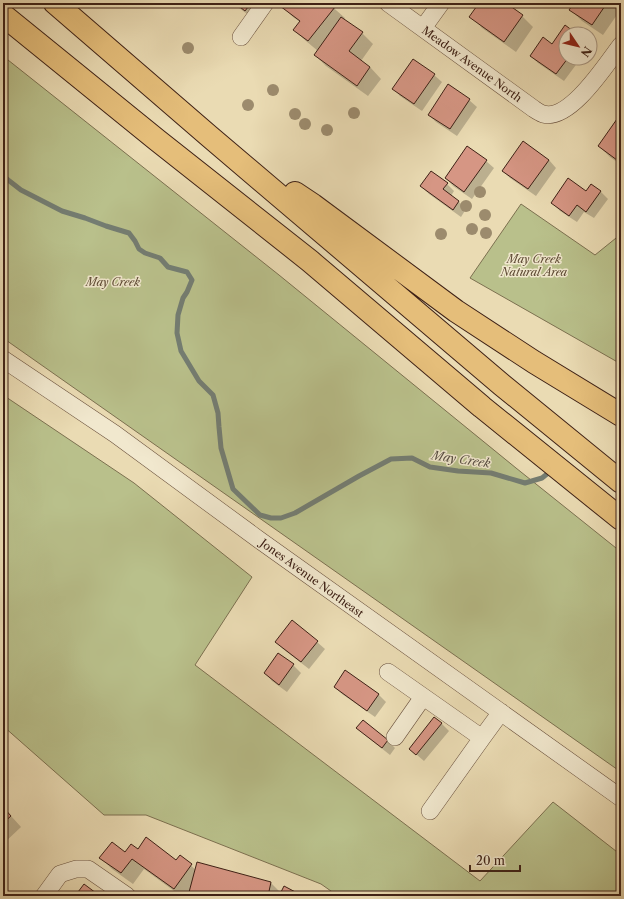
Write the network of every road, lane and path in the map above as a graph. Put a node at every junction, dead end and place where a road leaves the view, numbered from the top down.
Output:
1 (55, 3) edge
2 (265, 3) edge
3 (388, 3) edge
4 (441, 3) edge
5 (3, 15) edge
6 (423, 28) junction
7 (241, 37) dead end
8 (621, 45) edge
9 (209, 136) junction
10 (3, 359) edge
11 (621, 414) edge
12 (621, 482) edge
13 (621, 519) edge
14 (388, 672) dead end
15 (423, 697) junction
16 (501, 712) junction
17 (394, 737) dead end
18 (482, 738) junction
19 (621, 798) edge
20 (430, 811) dead end
21 (44, 896) edge
22 (127, 896) edge

1 - 9 highway
2 - 7 street
3 - 6 street, Meadow Avenue North
4 - 6 street
5 - 13 highway
6 - 8 street, Meadow Avenue North
9 - 11 highway
9 - 12 highway
10 - 16 street, Jones Avenue Northeast
14 - 15 street
15 - 17 street
15 - 18 street
16 - 18 street
16 - 19 street, Jones Avenue Northeast
18 - 20 street
21 - 22 street

